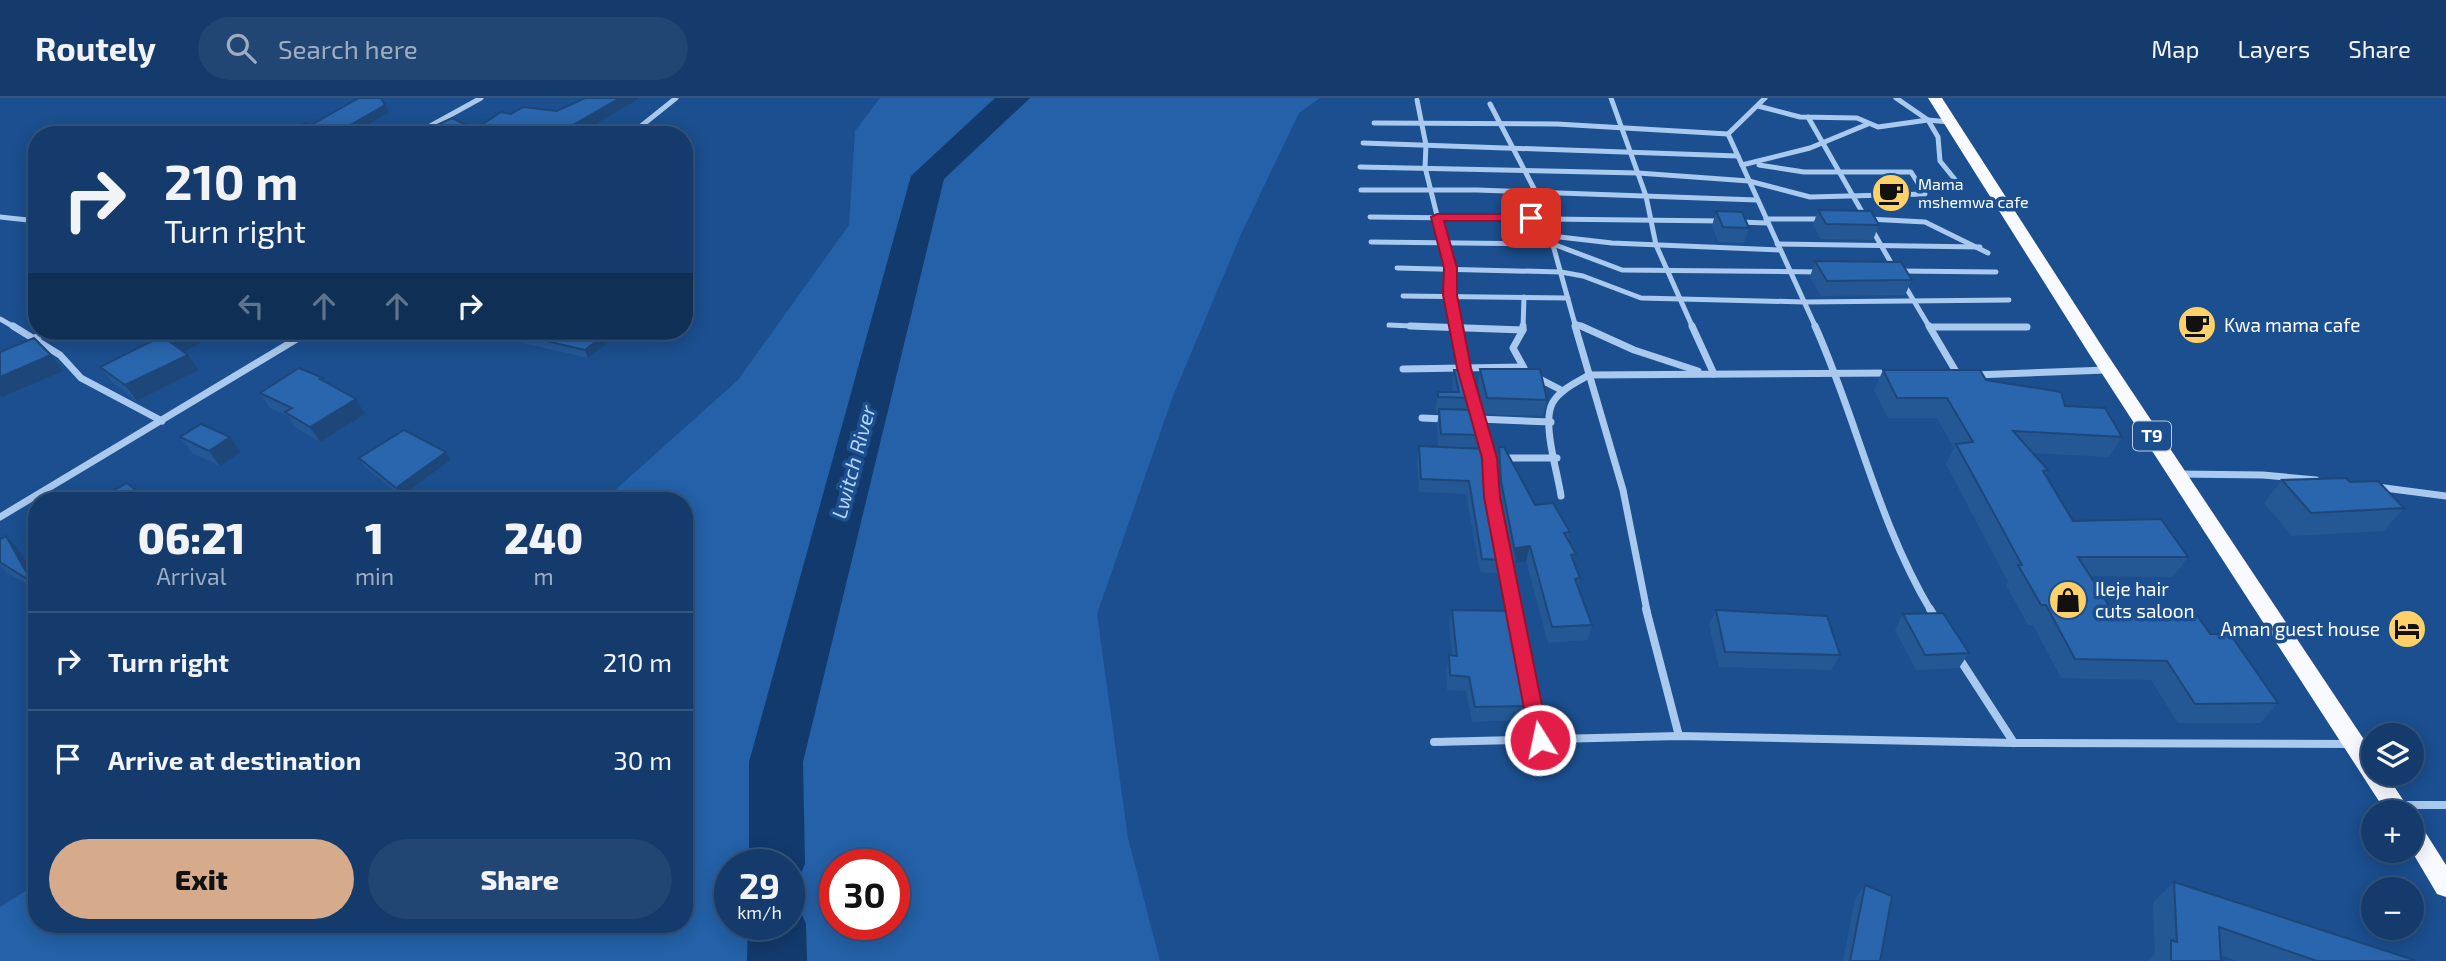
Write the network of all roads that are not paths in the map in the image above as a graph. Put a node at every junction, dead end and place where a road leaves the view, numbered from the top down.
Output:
1 (481, 98) edge
2 (676, 98) edge
3 (1611, 98) edge
4 (1765, 98) edge
5 (1896, 98) edge
6 (1935, 98) edge
7 (1417, 100) dead end
8 (1490, 104) dead end
9 (1758, 106) junction
10 (1808, 117) junction
11 (1928, 120) junction
12 (1950, 122) junction
13 (1374, 123) dead end
14 (1420, 124) junction
15 (1868, 124) junction
16 (1499, 125) junction
17 (430, 126) edge
18 (641, 126) edge
19 (1624, 127) junction
20 (1728, 134) junction
21 (1363, 143) dead end
22 (1426, 145) junction
23 (1822, 146) junction
24 (1512, 148) junction
25 (1630, 151) junction
26 (1738, 156) junction
27 (1742, 165) junction
28 (1759, 165) junction
29 (1360, 166) dead end
30 (1424, 167) junction
31 (1526, 169) junction
32 (1638, 173) junction
33 (1839, 173) junction
34 (1749, 181) junction
35 (1920, 184) junction
36 (1361, 190) dead end
37 (1433, 190) junction
38 (1538, 193) junction
39 (1646, 196) junction
40 (1853, 197) junction
41 (1757, 200) junction
42 (0, 217) edge
43 (1370, 217) dead end
44 (1437, 217) junction
45 (1546, 217) junction
46 (1651, 218) junction
47 (1835, 219) edge
48 (1857, 219) edge
49 (1868, 219) junction
50 (28, 220) edge
51 (1767, 221) junction
52 (1552, 240) junction
53 (1371, 242) dead end
54 (1442, 243) junction
55 (1656, 245) junction
56 (1779, 247) junction
57 (1881, 247) junction
58 (1980, 247) junction
59 (1988, 253) dead end
60 (1397, 268) dead end
61 (1450, 268) junction
62 (1668, 271) junction
63 (1883, 271) edge
64 (1896, 271) junction
65 (1561, 272) junction
66 (1790, 272) junction
67 (1830, 272) edge
68 (1996, 272) dead end
69 (1450, 295) junction
70 (1403, 296) dead end
71 (1524, 297) junction
72 (1568, 299) junction
73 (1682, 299) junction
74 (1914, 299) junction
75 (2009, 300) dead end
76 (1804, 302) junction
77 (0, 319) edge
78 (1575, 323) junction
79 (1389, 325) dead end
80 (1457, 326) junction
81 (1930, 327) junction
82 (2027, 327) dead end
83 (1523, 330) junction
84 (28, 334) edge
85 (32, 340) edge
86 (39, 340) edge
87 (292, 340) edge
88 (24, 344) edge
89 (1523, 367) junction
90 (1464, 368) junction
91 (1403, 369) dead end
92 (2108, 370) junction
93 (1836, 372) junction
94 (1710, 374) junction
95 (1905, 374) edge
96 (1589, 375) junction
97 (1945, 375) edge
98 (1958, 375) junction
99 (1563, 391) junction
100 (1422, 418) dead end
101 (1457, 419) edge
102 (1469, 419) edge
103 (1481, 419) junction
104 (162, 421) junction
105 (1551, 422) junction
106 (1476, 458) edge
107 (1489, 458) junction
108 (1557, 458) junction
109 (2177, 474) junction
110 (2325, 481) edge
111 (2361, 485) edge
112 (42, 492) edge
113 (1561, 496) dead end
114 (2446, 496) edge
115 (28, 500) edge
116 (0, 517) edge
117 (1943, 631) edge
118 (1950, 642) edge
119 (1679, 736) junction
120 (1540, 740) junction
121 (1434, 742) dead end
122 (2014, 743) junction
123 (2355, 744) junction
124 (2361, 753) edge
125 (2446, 805) edge
126 (2424, 807) edge
127 (2424, 850) edge
128 (2446, 886) edge

1 - 17 street
2 - 18 street
3 - 19 street
4 - 9 street
5 - 11 street
6 - 12 highway, T9
7 - 14 street
8 - 16 street
9 - 10 street
9 - 20 street
10 - 15 street
10 - 23 street
11 - 12 street
11 - 15 street
11 - 35 street
12 - 92 highway, T9
13 - 14 street
14 - 16 street
14 - 22 street
15 - 23 street
16 - 19 street
16 - 24 street
19 - 20 street
19 - 25 street
20 - 26 street
21 - 22 street
22 - 24 street
22 - 30 street
23 - 28 street
23 - 33 street
24 - 25 street
24 - 31 street
25 - 26 street
25 - 32 street
26 - 27 street
27 - 28 street
27 - 34 street
28 - 33 street
29 - 30 street
30 - 31 street
30 - 37 street
31 - 32 street
31 - 38 street
32 - 34 street
32 - 39 street
33 - 35 street
33 - 40 street
34 - 40 street
34 - 41 street
35 - 40 street
36 - 37 street
37 - 38 street
37 - 44 street
38 - 39 street
38 - 45 street
39 - 41 street
39 - 46 street
40 - 49 street
41 - 51 street
42 - 50 street
43 - 44 street
44 - 45 street
44 - 54 street
45 - 46 street
45 - 52 street
46 - 51 street
46 - 55 street
47 - 51 street
48 - 49 street
49 - 57 street
49 - 58 street
51 - 56 street
52 - 54 street
52 - 55 street
52 - 62 street
52 - 65 street
53 - 54 street
54 - 61 street
55 - 56 street
55 - 62 street
56 - 57 street
56 - 66 street
57 - 58 street
57 - 64 street
58 - 59 street
60 - 61 street
61 - 65 street
61 - 69 street
62 - 66 street
62 - 73 street
63 - 64 street
64 - 68 street
64 - 74 street
65 - 72 street
65 - 73 street
66 - 67 street
66 - 76 street
69 - 70 street
69 - 71 street
69 - 80 street
71 - 72 street
71 - 83 street
72 - 78 street
73 - 76 street
73 - 94 street
74 - 75 street
74 - 76 street
74 - 81 street
76 - 93 street
77 - 84 street
78 - 94 street
78 - 96 street
79 - 80 street
80 - 83 street
80 - 90 street
81 - 82 street
81 - 98 street
83 - 89 street
85 - 88 street
86 - 104 street
87 - 104 street
89 - 90 street
89 - 99 street
90 - 91 street
90 - 103 street
92 - 98 street
92 - 109 highway, T9
93 - 94 street
93 - 95 street
93 - 117 street
94 - 96 street
96 - 99 street
96 - 119 street
97 - 98 street
99 - 105 street
100 - 101 street
102 - 103 street
103 - 105 street
103 - 107 street
104 - 112 street
105 - 108 street
106 - 107 street
107 - 108 street
107 - 120 street
108 - 113 street
109 - 110 street
109 - 123 highway, T9
111 - 114 street
115 - 116 street
118 - 122 street
119 - 120 street
119 - 122 street
120 - 121 street
122 - 123 street
123 - 124 highway, T9
125 - 126 street
127 - 128 highway

